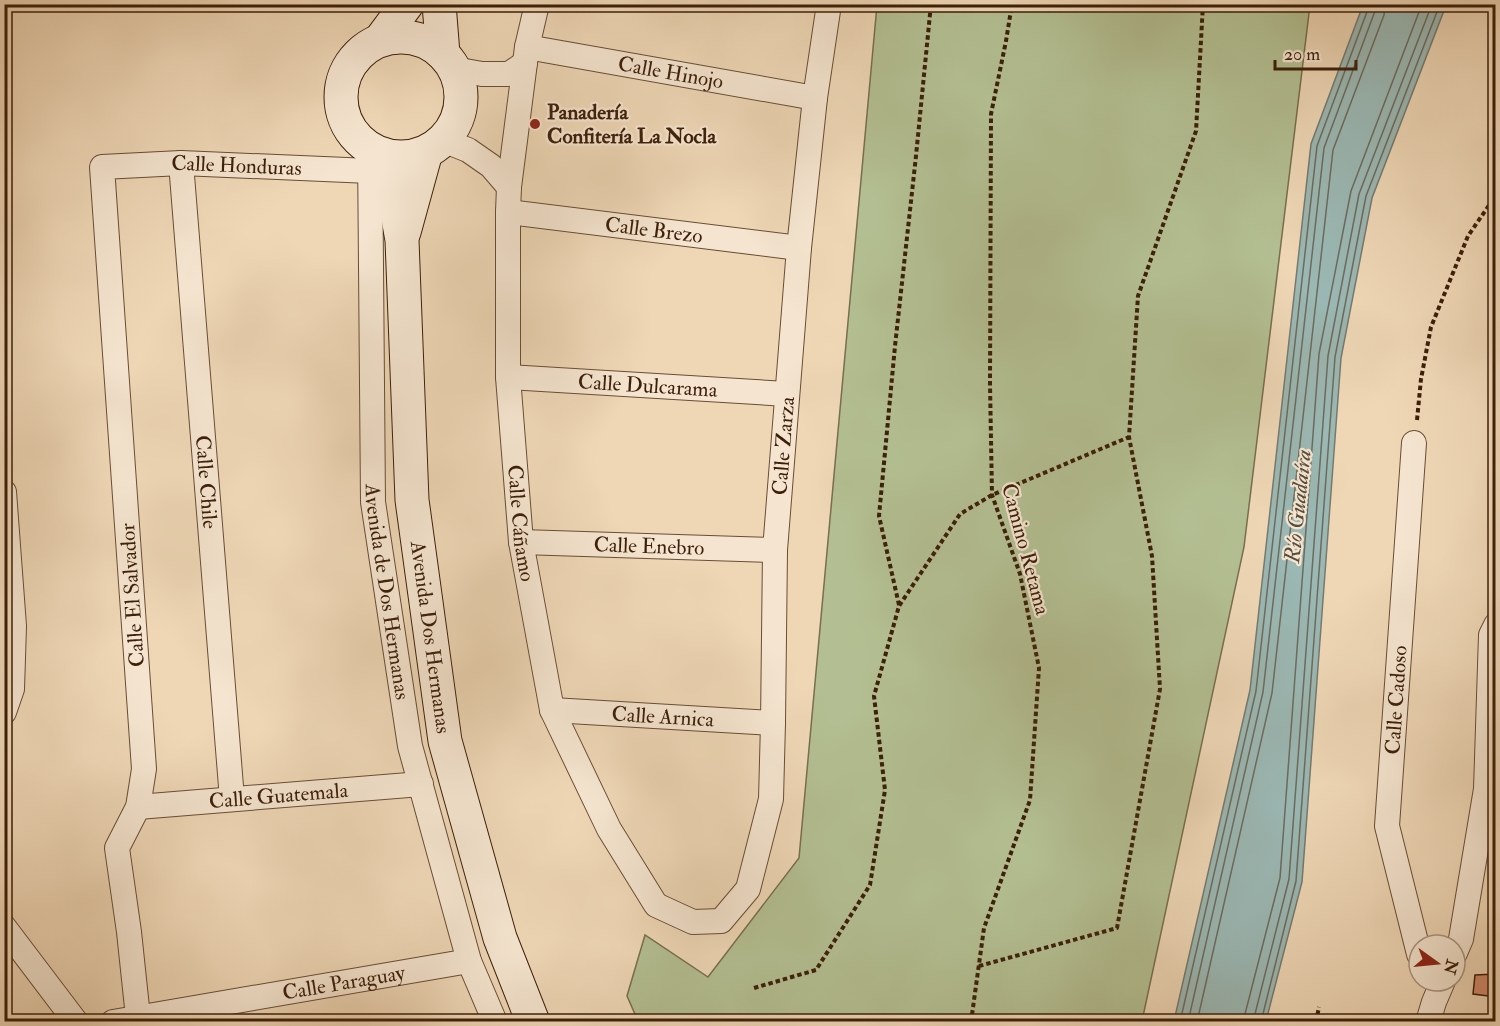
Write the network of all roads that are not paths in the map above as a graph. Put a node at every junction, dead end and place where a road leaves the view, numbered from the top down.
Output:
1 (407, 4) edge
2 (440, 4) edge
3 (537, 4) edge
4 (829, 4) edge
5 (381, 39) junction
6 (526, 55) junction
7 (449, 61) junction
8 (815, 98) junction
9 (435, 146) junction
10 (376, 159) junction
11 (182, 163) junction
12 (102, 167) joint
13 (509, 187) junction
14 (508, 212) junction
15 (402, 240) junction
16 (799, 248) junction
17 (508, 377) junction
18 (787, 394) junction
19 (1414, 443) road end
20 (4, 492) edge
21 (521, 542) junction
22 (775, 550) junction
23 (1493, 630) edge
24 (8, 682) edge
25 (552, 710) junction
26 (4, 712) edge
27 (773, 723) junction
28 (421, 784) junction
29 (232, 799) junction
30 (138, 807) junction
31 (748, 889) joint
32 (4, 927) edge
33 (1414, 933) edge
34 (1462, 933) edge
35 (469, 961) junction
36 (138, 1017) junction
37 (76, 1022) edge
38 (113, 1022) edge
39 (495, 1022) edge
40 (533, 1022) edge

1 - 5 main road
2 - 7 main road
3 - 6 street, Calle Cáñamo
4 - 8 street, Calle Zarza
5 - 7 main road
5 - 10 main road
6 - 7 street
6 - 8 street, Calle Hinojo
6 - 13 street, Calle Cáñamo
7 - 9 main road
8 - 16 street, Calle Zarza
9 - 10 main road
9 - 13 street
9 - 15 main road, Avenida Dos Hermanas
10 - 11 street, Calle Honduras
10 - 15 main road, Avenida Dos Hermanas
10 - 28 street, Avenida de Dos Hermanas
11 - 12 street, Calle Honduras
11 - 29 street, Calle Chile
12 - 30 street, Calle El Salvador
13 - 14 street, Calle Cáñamo
14 - 16 street, Calle Brezo
14 - 17 street, Calle Cáñamo
15 - 40 main road, Avenida Dos Hermanas
16 - 18 street, Calle Zarza
17 - 18 street, Calle Dulcarama
17 - 21 street, Calle Cáñamo
18 - 22 street, Calle Zarza
19 - 33 street, Calle Cadoso
20 - 24 street
21 - 22 street, Calle Enebro
21 - 25 street, Calle Cáñamo
22 - 27 street, Calle Zarza
23 - 34 street
24 - 26 street
25 - 27 street, Calle Arnica
25 - 31 street, Calle Cáñamo
27 - 31 street, Calle Zarza
28 - 29 street, Calle Guatemala
28 - 35 street, Avenida de Dos Hermanas
29 - 30 street, Calle Guatemala
30 - 36 street, Calle El Salvador
32 - 37 street
35 - 36 street, Calle Paraguay
35 - 39 street, Avenida de Dos Hermanas
36 - 38 street, Calle Paraguay

